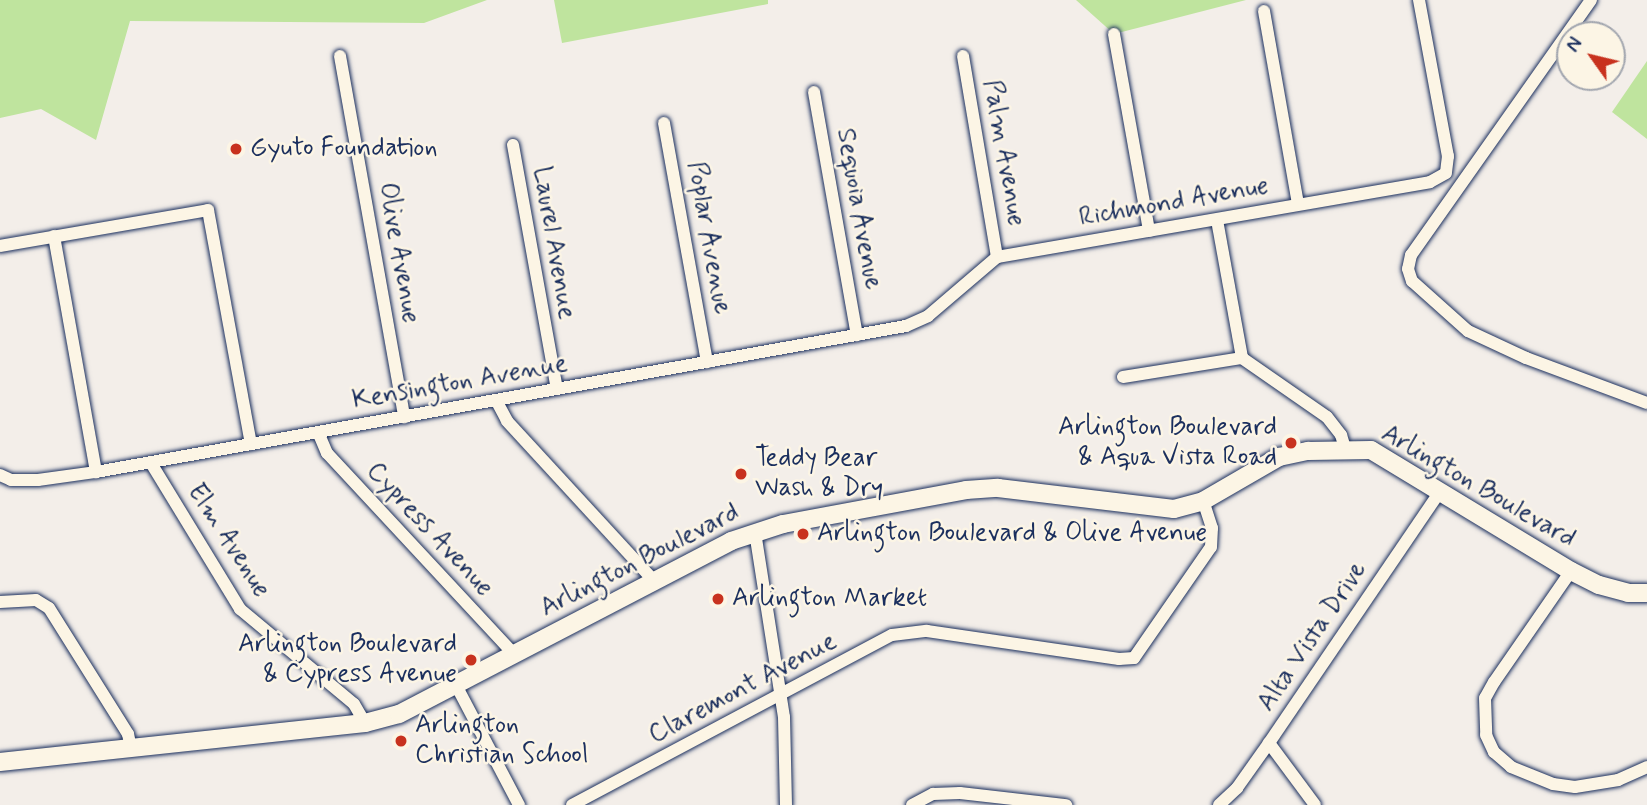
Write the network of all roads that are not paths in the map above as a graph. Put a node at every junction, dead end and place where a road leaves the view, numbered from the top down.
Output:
1 (1419, 0) edge
2 (1591, 0) edge
3 (1264, 11) dead end
4 (1114, 34) dead end
5 (340, 56) dead end
6 (963, 56) dead end
7 (814, 92) dead end
8 (664, 123) dead end
9 (513, 145) dead end
10 (1446, 173) junction
11 (1463, 185) junction
12 (1298, 204) junction
13 (1217, 220) junction
14 (1149, 231) junction
15 (54, 236) junction
16 (0, 246) edge
17 (997, 257) junction
18 (857, 335) junction
19 (1242, 358) junction
20 (707, 362) junction
21 (1123, 377) dead end
22 (557, 389) junction
23 (496, 400) junction
24 (1647, 403) edge
25 (404, 416) junction
26 (318, 432) junction
27 (251, 444) junction
28 (1346, 451) junction
29 (151, 463) junction
30 (96, 472) junction
31 (0, 475) edge
32 (1440, 491) junction
33 (1203, 501) junction
34 (755, 532) junction
35 (1571, 571) junction
36 (654, 581) junction
37 (1647, 593) edge
38 (0, 602) edge
39 (514, 654) junction
40 (456, 685) junction
41 (781, 695) junction
42 (365, 723) junction
43 (1269, 743) junction
44 (131, 748) junction
45 (0, 762) edge
46 (1647, 767) edge
47 (519, 805) edge
48 (572, 805) edge
49 (786, 805) edge
50 (912, 805) edge
51 (1066, 805) edge
52 (1219, 805) edge
53 (1315, 805) edge

1 - 10 street
2 - 11 street
3 - 12 street
4 - 14 street
5 - 25 street, Olive Avenue
6 - 17 street, Palm Avenue
7 - 18 street, Sequoia Avenue
8 - 20 street, Poplar Avenue
9 - 22 street, Laurel Avenue
10 - 11 street
10 - 12 street, Richmond Avenue
11 - 24 street
12 - 13 street, Richmond Avenue
13 - 14 street, Richmond Avenue
13 - 19 street
14 - 17 street, Richmond Avenue
15 - 16 street
15 - 27 street
15 - 30 street
17 - 18 street, Kensington Avenue
18 - 20 street, Kensington Avenue
19 - 21 street
19 - 28 street
20 - 22 street, Kensington Avenue
22 - 23 street, Kensington Avenue
23 - 25 street, Kensington Avenue
23 - 36 street
25 - 26 street, Kensington Avenue
26 - 27 street, Kensington Avenue
26 - 39 street, Cypress Avenue
27 - 29 street, Kensington Avenue
28 - 32 main road, Arlington Boulevard
28 - 33 main road, Arlington Boulevard
29 - 30 street, Kensington Avenue
29 - 42 street, Elm Avenue
30 - 31 street, Kensington Avenue
32 - 35 main road, Arlington Boulevard
32 - 43 street, Alta Vista Drive
33 - 34 main road, Arlington Boulevard
33 - 41 street, Claremont Avenue
34 - 36 main road, Arlington Boulevard
34 - 41 street
35 - 37 main road, Arlington Boulevard
35 - 46 street
36 - 39 main road, Arlington Boulevard
38 - 44 street
39 - 40 main road, Arlington Boulevard
40 - 42 main road, Arlington Boulevard
40 - 47 street
41 - 48 street, Claremont Avenue
41 - 49 street
42 - 44 main road, Arlington Boulevard
43 - 52 street, Alta Vista Drive
43 - 53 street
44 - 45 main road, Arlington Boulevard
50 - 51 street

